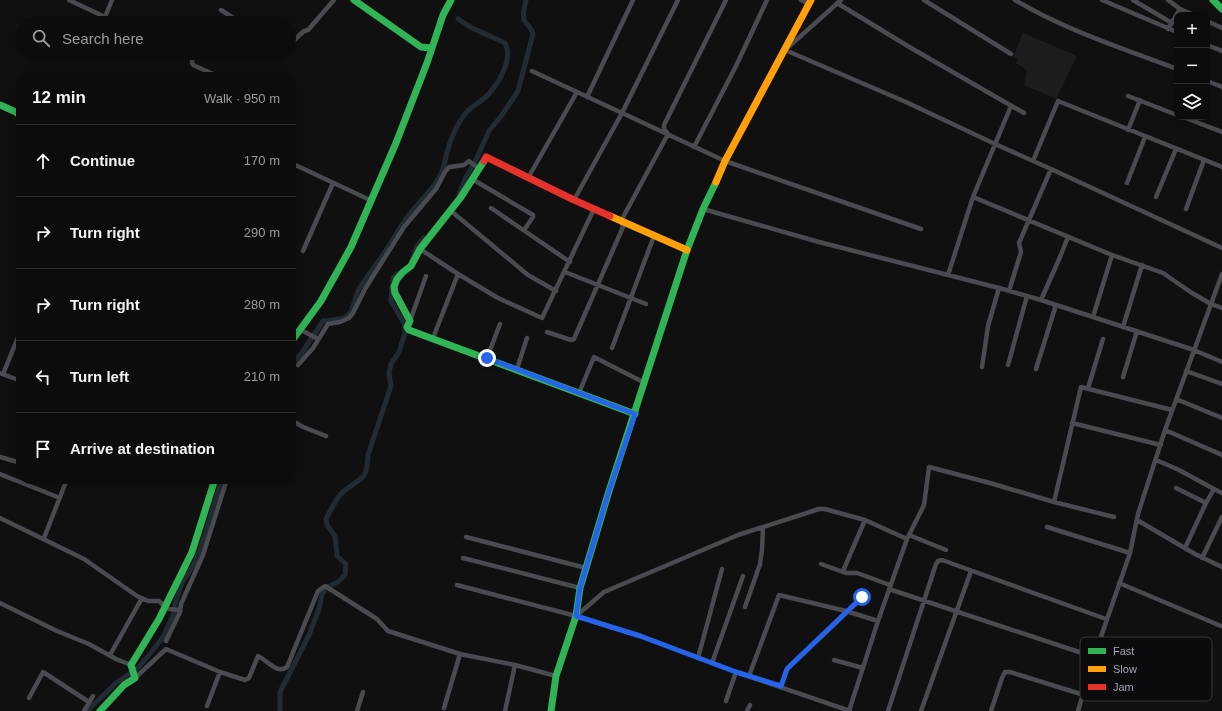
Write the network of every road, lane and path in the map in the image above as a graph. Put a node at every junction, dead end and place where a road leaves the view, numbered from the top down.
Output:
1 (69, 0) edge
2 (80, 0) edge
3 (112, 0) edge
4 (334, 0) edge
5 (451, 0) edge
6 (633, 0) edge
7 (678, 0) edge
8 (726, 0) edge
9 (767, 0) edge
10 (801, 0) edge
11 (924, 0) edge
12 (1015, 0) edge
13 (1102, 0) edge
14 (1133, 0) edge
15 (1168, 0) edge
16 (1213, 0) edge
17 (358, 1) edge
18 (810, 2) edge
19 (839, 2) edge
20 (78, 5) junction
21 (1180, 9) junction
22 (1222, 9) edge
23 (221, 10) dead end
24 (1187, 12) edge
25 (103, 16) edge
26 (105, 16) edge
27 (230, 16) edge
28 (1210, 22) edge
29 (1172, 23) junction
30 (1222, 28) edge
31 (1168, 29) junction
32 (1174, 31) edge
33 (296, 38) edge
34 (1210, 46) edge
35 (431, 48) junction
36 (785, 50) junction
37 (1222, 51) edge
38 (1011, 54) dead end
39 (193, 60) edge
40 (1174, 68) edge
41 (532, 71) dead end
42 (209, 72) edge
43 (1210, 82) edge
44 (1222, 87) edge
45 (577, 92) junction
46 (1128, 96) dead end
47 (587, 97) junction
48 (1140, 100) junction
49 (0, 105) edge
50 (1011, 106) junction
51 (16, 112) edge
52 (622, 113) junction
53 (1024, 113) dead end
54 (1174, 114) edge
55 (1191, 120) edge
56 (1128, 130) junction
57 (1222, 132) edge
58 (668, 134) junction
59 (1145, 137) junction
60 (995, 144) junction
61 (694, 146) junction
62 (1176, 149) junction
63 (1204, 160) junction
64 (725, 161) junction
65 (1033, 161) junction
66 (296, 165) edge
67 (1222, 167) edge
68 (478, 168) junction
69 (1051, 168) junction
70 (528, 178) junction
71 (472, 179) junction
72 (333, 183) junction
73 (1127, 183) dead end
74 (974, 197) junction
75 (1156, 197) dead end
76 (370, 200) junction
77 (574, 200) junction
78 (491, 208) dead end
79 (594, 209) junction
80 (703, 209) junction
81 (1186, 209) dead end
82 (451, 211) junction
83 (1029, 220) junction
84 (622, 221) junction
85 (921, 229) dead end
86 (524, 230) junction
87 (654, 236) junction
88 (1068, 237) junction
89 (1222, 248) edge
90 (420, 249) junction
91 (687, 250) junction
92 (303, 251) dead end
93 (1112, 255) junction
94 (570, 262) junction
95 (1142, 265) junction
96 (565, 272) junction
97 (458, 274) junction
98 (1222, 274) edge
99 (948, 275) junction
100 (426, 276) dead end
101 (598, 284) junction
102 (999, 288) junction
103 (556, 291) junction
104 (1009, 291) junction
105 (1027, 296) junction
106 (631, 298) junction
107 (1041, 300) junction
108 (646, 304) dead end
109 (1211, 304) junction
110 (1056, 305) junction
111 (1222, 308) edge
112 (1093, 317) junction
113 (410, 321) junction
114 (500, 324) dead end
115 (1123, 327) junction
116 (301, 330) junction
117 (1137, 331) junction
118 (547, 332) dead end
119 (296, 336) edge
120 (433, 338) junction
121 (527, 338) dead end
122 (318, 339) junction
123 (1103, 339) dead end
124 (16, 341) edge
125 (612, 348) dead end
126 (1194, 350) junction
127 (487, 358) junction
128 (1222, 362) edge
129 (298, 365) dead end
130 (1008, 365) dead end
131 (982, 366) dead end
132 (517, 369) junction
133 (1036, 369) dead end
134 (1186, 371) junction
135 (1, 373) edge
136 (1123, 376) dead end
137 (16, 379) edge
138 (645, 383) junction
139 (1222, 384) edge
140 (1088, 388) junction
141 (579, 393) junction
142 (1176, 399) junction
143 (1172, 410) junction
144 (635, 414) junction
145 (1222, 418) edge
146 (296, 423) edge
147 (1072, 423) junction
148 (1165, 430) junction
149 (326, 436) dead end
150 (1161, 445) junction
151 (1222, 455) edge
152 (0, 457) edge
153 (1156, 460) junction
154 (16, 462) edge
155 (0, 474) edge
156 (16, 480) edge
157 (25, 484) edge
158 (65, 484) edge
159 (214, 484) edge
160 (225, 484) edge
161 (1176, 488) dead end
162 (1214, 489) junction
163 (1222, 493) edge
164 (60, 498) junction
165 (1054, 502) junction
166 (1206, 503) junction
167 (1114, 517) dead end
168 (1222, 517) edge
169 (0, 518) edge
170 (865, 520) junction
171 (1137, 520) junction
172 (1047, 527) dead end
173 (763, 528) junction
174 (466, 537) dead end
175 (908, 537) junction
176 (44, 538) junction
177 (1184, 548) junction
178 (946, 550) dead end
179 (194, 553) junction
180 (1130, 553) junction
181 (203, 555) junction
182 (463, 558) dead end
183 (1202, 558) junction
184 (821, 564) dead end
185 (1222, 567) edge
186 (586, 568) junction
187 (722, 569) dead end
188 (843, 571) junction
189 (971, 571) junction
190 (743, 576) dead end
191 (1119, 583) junction
192 (457, 585) dead end
193 (889, 587) junction
194 (580, 588) junction
195 (862, 597) dead end
196 (142, 598) junction
197 (923, 600) junction
198 (0, 603) edge
199 (745, 607) dead end
200 (167, 608) junction
201 (179, 610) junction
202 (846, 611) junction
203 (957, 611) junction
204 (576, 616) junction
205 (1106, 619) junction
206 (878, 621) junction
207 (1221, 626) edge
208 (1100, 637) edge
209 (166, 641) dead end
210 (1080, 652) edge
211 (460, 654) junction
212 (110, 655) junction
213 (698, 658) junction
214 (834, 660) dead end
215 (712, 663) junction
216 (515, 665) junction
217 (863, 668) junction
218 (133, 671) junction
219 (220, 672) junction
220 (736, 672) junction
221 (556, 676) junction
222 (749, 676) junction
223 (781, 686) junction
224 (363, 692) dead end
225 (1080, 694) edge
226 (93, 696) dead end
227 (29, 698) dead end
228 (726, 701) dead end
229 (1082, 701) edge
230 (89, 702) junction
231 (750, 705) dead end
232 (207, 706) dead end
233 (444, 708) dead end
234 (838, 709) edge
235 (84, 711) edge
236 (100, 711) edge
237 (357, 711) edge
238 (505, 711) edge
239 (551, 711) edge
240 (747, 711) edge
241 (850, 711) edge
242 (888, 711) edge
243 (921, 711) edge
244 (991, 711) edge
245 (1078, 711) edge

1 - 20 street
2 - 20 street
3 - 26 street
4 - 33 street
5 - 35 street
6 - 47 street
7 - 52 street
8 - 58 street
9 - 61 street
10 - 18 street
11 - 38 street
12 - 40 street
13 - 31 street
14 - 29 street
15 - 21 street
16 - 22 street
17 - 35 street
18 - 36 street
19 - 36 street
19 - 50 street
20 - 25 street
21 - 24 street
21 - 29 street
23 - 27 street
28 - 30 street
29 - 31 street
31 - 32 street
34 - 37 street
35 - 76 street
36 - 60 street
36 - 64 street
39 - 42 street
41 - 45 street
43 - 44 street
45 - 47 street
45 - 70 street
46 - 48 street
47 - 52 street
48 - 54 street
48 - 56 street
49 - 51 street
50 - 53 street
50 - 60 street
52 - 58 street
52 - 77 street
55 - 57 street
56 - 59 street
56 - 65 street
58 - 61 street
58 - 84 street
59 - 62 street
59 - 73 street
60 - 65 street
60 - 74 street
61 - 64 street
62 - 63 street
62 - 75 street
63 - 67 street
63 - 81 street
64 - 80 street
64 - 85 street
65 - 69 street
66 - 72 street
68 - 70 street
68 - 71 street
68 - 122 street
69 - 83 street
69 - 89 street
70 - 77 street
71 - 82 street
71 - 86 street
72 - 76 street
72 - 92 street
74 - 83 street
74 - 99 street
76 - 116 street
77 - 79 street
78 - 86 street
79 - 84 street
79 - 94 street
80 - 91 street
80 - 99 street
82 - 90 street
82 - 103 street
83 - 88 street
83 - 104 street
84 - 87 street
84 - 101 street
86 - 94 street
87 - 91 street
87 - 106 street
88 - 93 street
88 - 107 street
90 - 97 street
90 - 113 street
91 - 138 street
93 - 95 street
93 - 112 street
94 - 96 street
95 - 109 street
95 - 115 street
96 - 101 street
96 - 103 street
97 - 103 street
97 - 120 street
98 - 109 street
99 - 102 street
100 - 113 street
101 - 106 street
101 - 118 street
102 - 104 street
102 - 131 street
104 - 105 street
105 - 107 street
105 - 130 street
106 - 108 street
106 - 125 street
107 - 110 street
109 - 111 street
109 - 126 street
110 - 112 street
110 - 133 street
112 - 115 street
113 - 120 street
114 - 127 street
115 - 117 street
116 - 119 street
116 - 122 street
117 - 126 street
117 - 136 street
120 - 127 street
121 - 132 street
122 - 129 street
123 - 140 street
124 - 135 street
126 - 128 street
126 - 134 street
127 - 132 street
132 - 141 street
134 - 139 street
134 - 142 street
135 - 137 street
138 - 141 street
138 - 144 street
140 - 143 street
140 - 147 street
141 - 144 street
142 - 143 street
142 - 145 street
143 - 148 street
144 - 186 street
146 - 149 street
147 - 150 street
147 - 165 street
148 - 150 street
148 - 151 street
150 - 153 street
152 - 154 street
153 - 162 street
153 - 171 street
155 - 156 street
157 - 164 street
158 - 164 street
159 - 179 street
160 - 181 street
161 - 166 street
162 - 163 street
162 - 166 street
164 - 176 street
165 - 167 street
165 - 175 street
166 - 177 street
168 - 183 street
169 - 176 street
170 - 173 street
170 - 175 street
170 - 188 street
171 - 177 street
171 - 180 street
172 - 180 street
173 - 199 street
173 - 204 street
174 - 186 street
175 - 178 street
175 - 193 street
176 - 196 street
177 - 183 street
179 - 181 street
179 - 200 street
180 - 191 street
181 - 201 street
182 - 194 street
183 - 185 street
184 - 188 street
186 - 194 street
187 - 213 street
188 - 193 street
189 - 197 street
189 - 203 street
189 - 205 street
190 - 215 street
191 - 205 street
191 - 207 street
192 - 204 street
193 - 197 street
193 - 206 street
194 - 204 street
195 - 202 street
196 - 200 street
196 - 212 street
197 - 203 street
197 - 242 street
198 - 212 street
200 - 201 street
200 - 218 street
201 - 209 street
202 - 206 street
202 - 222 street
202 - 223 street
203 - 210 street
203 - 243 street
204 - 213 street
204 - 221 street
205 - 208 street
206 - 217 street
211 - 216 street
211 - 219 street
211 - 233 street
212 - 218 street
213 - 215 street
214 - 217 street
215 - 220 street
216 - 221 street
216 - 238 street
217 - 241 street
218 - 219 street
218 - 236 street
219 - 232 street
220 - 222 street
220 - 228 street
221 - 239 street
222 - 223 street
223 - 234 street
224 - 237 street
225 - 244 street
226 - 230 street
227 - 230 street
229 - 245 street
230 - 235 street
231 - 240 street
234 - 241 street

